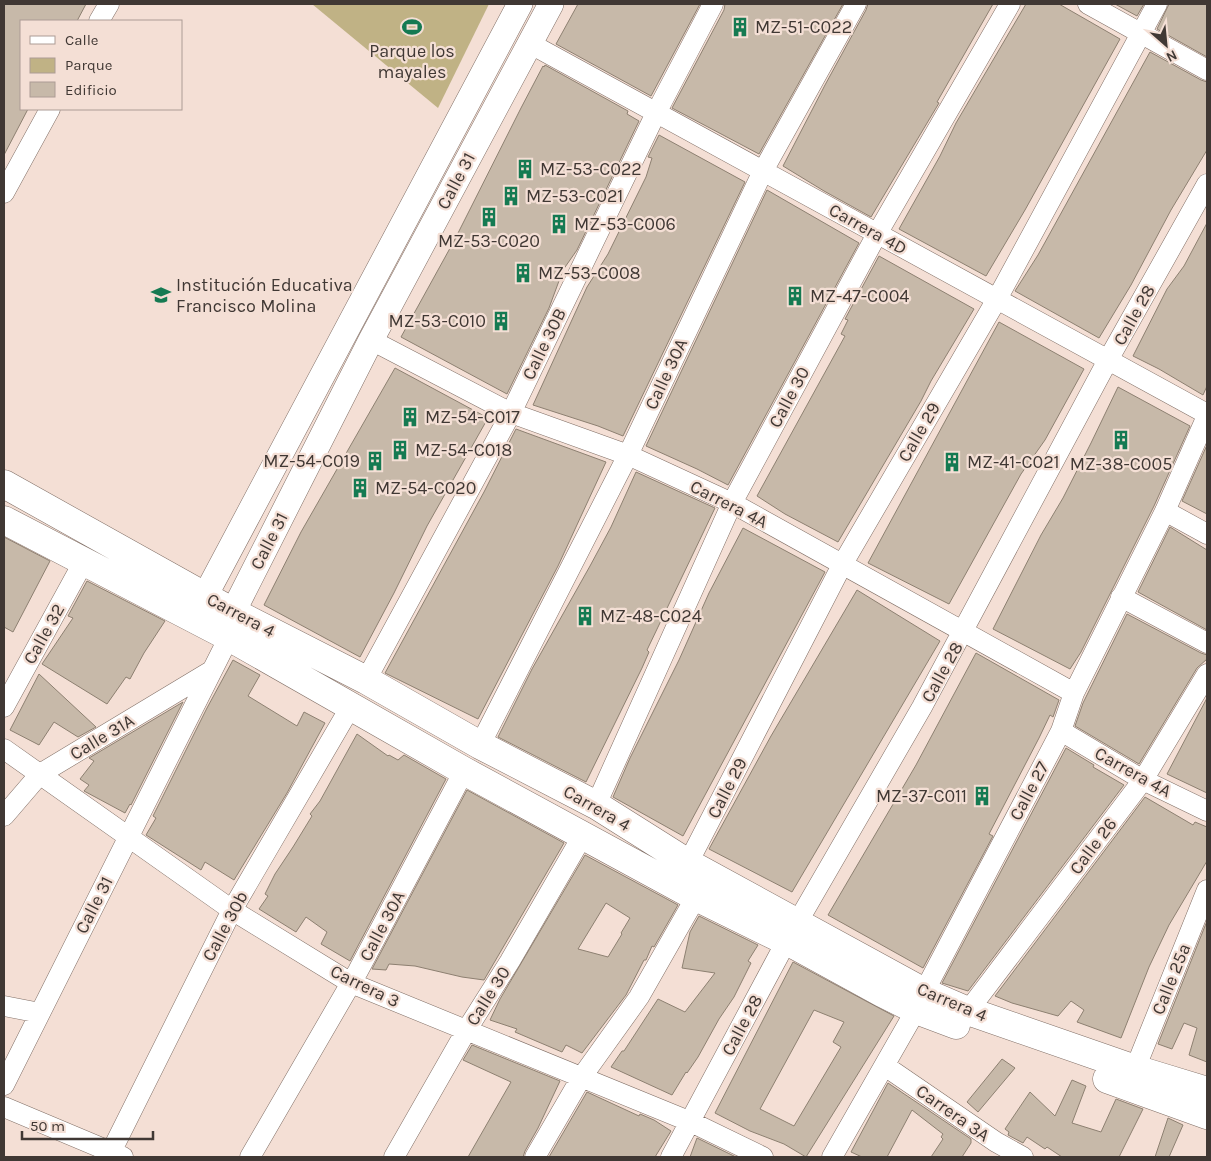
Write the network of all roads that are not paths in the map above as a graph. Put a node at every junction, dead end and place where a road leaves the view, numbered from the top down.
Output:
1 (109, 4) edge
2 (520, 4) edge
3 (551, 4) edge
4 (713, 4) edge
5 (856, 4) edge
6 (1010, 4) edge
7 (1088, 4) edge
8 (1157, 4) edge
9 (100, 20) edge
10 (1140, 34) junction
11 (529, 44) junction
12 (1207, 70) edge
13 (49, 110) edge
14 (656, 113) junction
15 (12, 160) edge
16 (763, 171) junction
17 (1207, 184) edge
18 (4, 193) edge
19 (876, 234) junction
20 (997, 299) junction
21 (372, 340) junction
22 (1108, 360) junction
23 (511, 413) junction
24 (1207, 415) edge
25 (628, 455) junction
26 (4, 484) edge
27 (732, 503) junction
28 (1165, 511) junction
29 (4, 520) edge
30 (1207, 534) edge
31 (84, 561) junction
32 (842, 566) junction
33 (1121, 597) junction
34 (199, 607) junction
35 (231, 624) junction
36 (963, 633) junction
37 (1207, 644) edge
38 (212, 671) junction
39 (1207, 674) edge
40 (366, 680) junction
41 (1074, 694) junction
42 (351, 706) junction
43 (4, 707) edge
44 (1061, 731) junction
45 (480, 745) junction
46 (4, 749) edge
47 (464, 771) junction
48 (40, 774) junction
49 (1143, 780) junction
50 (596, 805) junction
51 (1207, 810) edge
52 (4, 816) edge
53 (583, 835) junction
54 (128, 838) junction
55 (688, 863) junction
56 (1207, 890) edge
57 (696, 897) junction
58 (232, 910) junction
59 (792, 932) junction
60 (351, 983) junction
61 (920, 1001) junction
62 (4, 1006) edge
63 (968, 1011) junction
64 (40, 1013) junction
65 (466, 1031) junction
66 (885, 1066) junction
67 (1135, 1069) junction
68 (581, 1078) junction
69 (4, 1085) edge
70 (1207, 1091) edge
71 (4, 1107) edge
72 (1207, 1115) edge
73 (691, 1122) junction
74 (991, 1150) edge
75 (117, 1154) edge
76 (250, 1157) edge
77 (394, 1157) edge
78 (535, 1157) edge
79 (671, 1157) edge
80 (763, 1157) edge
81 (832, 1157) edge
82 (1023, 1157) edge

1 - 9 street
2 - 34 street, Calle 31
3 - 11 street, Calle 31
4 - 14 street, Calle 30B
5 - 16 street, Calle 30A
6 - 19 street, Calle 30
7 - 10 street
8 - 10 street, Calle 29
10 - 12 street
10 - 20 street, Calle 29
11 - 14 street, Carrera 4D
11 - 21 street, Calle 31
13 - 15 street
14 - 16 street, Carrera 4D
14 - 23 street, Calle 30B
15 - 18 street
16 - 19 street, Carrera 4D
16 - 25 street, Calle 30A
17 - 22 street, Calle 28
19 - 20 street, Carrera 4D
19 - 27 street, Calle 30
20 - 22 street, Carrera 4D
20 - 32 street, Calle 29
21 - 23 street, Carrera 4A
21 - 35 street, Calle 31
22 - 24 street, Carrera 4D
22 - 36 street, Calle 28
23 - 25 street, Carrera 4A
23 - 40 street, Calle 30B
24 - 28 street, Calle 27
25 - 27 street, Carrera 4A
25 - 45 street, Calle 30A
26 - 34 main road, Carrera 4
27 - 32 street, Carrera 4A
27 - 50 street, Calle 30
28 - 30 street
28 - 33 street, Calle 27
29 - 31 main road, Carrera 4
31 - 34 main road, Carrera 4
31 - 43 street, Calle 32
32 - 36 street, Carrera 4A
32 - 55 street, Calle 29
33 - 37 street
33 - 41 street, Calle 27
34 - 35 main road, Carrera 4
35 - 38 street, Calle 31
35 - 40 main road, Carrera 4
35 - 42 main road, Carrera 4
36 - 41 street, Carrera 4A
36 - 59 street, Calle 28
38 - 48 street, Calle 31A
38 - 54 street, Calle 31
39 - 49 street, Calle 26
40 - 45 main road, Carrera 4
41 - 44 street, Calle 27
42 - 47 main road, Carrera 4
42 - 58 street, Calle 30b
44 - 49 street, Carrera 4A
44 - 61 street, Calle 27
45 - 50 main road, Carrera 4
46 - 48 street, Carrera 3
47 - 53 main road, Carrera 4
47 - 60 street, Calle 30A
48 - 52 street, Calle 31A
48 - 54 street, Carrera 3
49 - 51 street, Carrera 4A
49 - 63 street, Calle 26
50 - 55 main road, Carrera 4
53 - 57 main road, Carrera 4
53 - 65 street, Calle 30
54 - 58 street, Carrera 3
54 - 64 street, Calle 31
55 - 59 main road, Carrera 4
56 - 67 street, Calle 25a
57 - 59 main road, Carrera 4
57 - 68 street
58 - 60 street, Carrera 3
58 - 75 street, Calle 30b
59 - 61 main road, Carrera 4
59 - 73 street, Calle 28
60 - 65 street, Carrera 3
60 - 76 street, Calle 30A
61 - 63 main road, Carrera 4
61 - 66 street, Calle 27
61 - 72 main road, Carrera 4
62 - 64 street
63 - 67 main road, Carrera 4
64 - 69 street, Calle 31
65 - 68 street, Carrera 3
65 - 77 street, Calle 30
66 - 74 street, Carrera 3A
66 - 81 street, Calle 27
67 - 70 main road, Carrera 4
68 - 73 street, Carrera 3
68 - 78 street
71 - 75 street
73 - 79 street, Calle 28
73 - 80 street, Carrera 3
74 - 82 street, Carrera 3A

